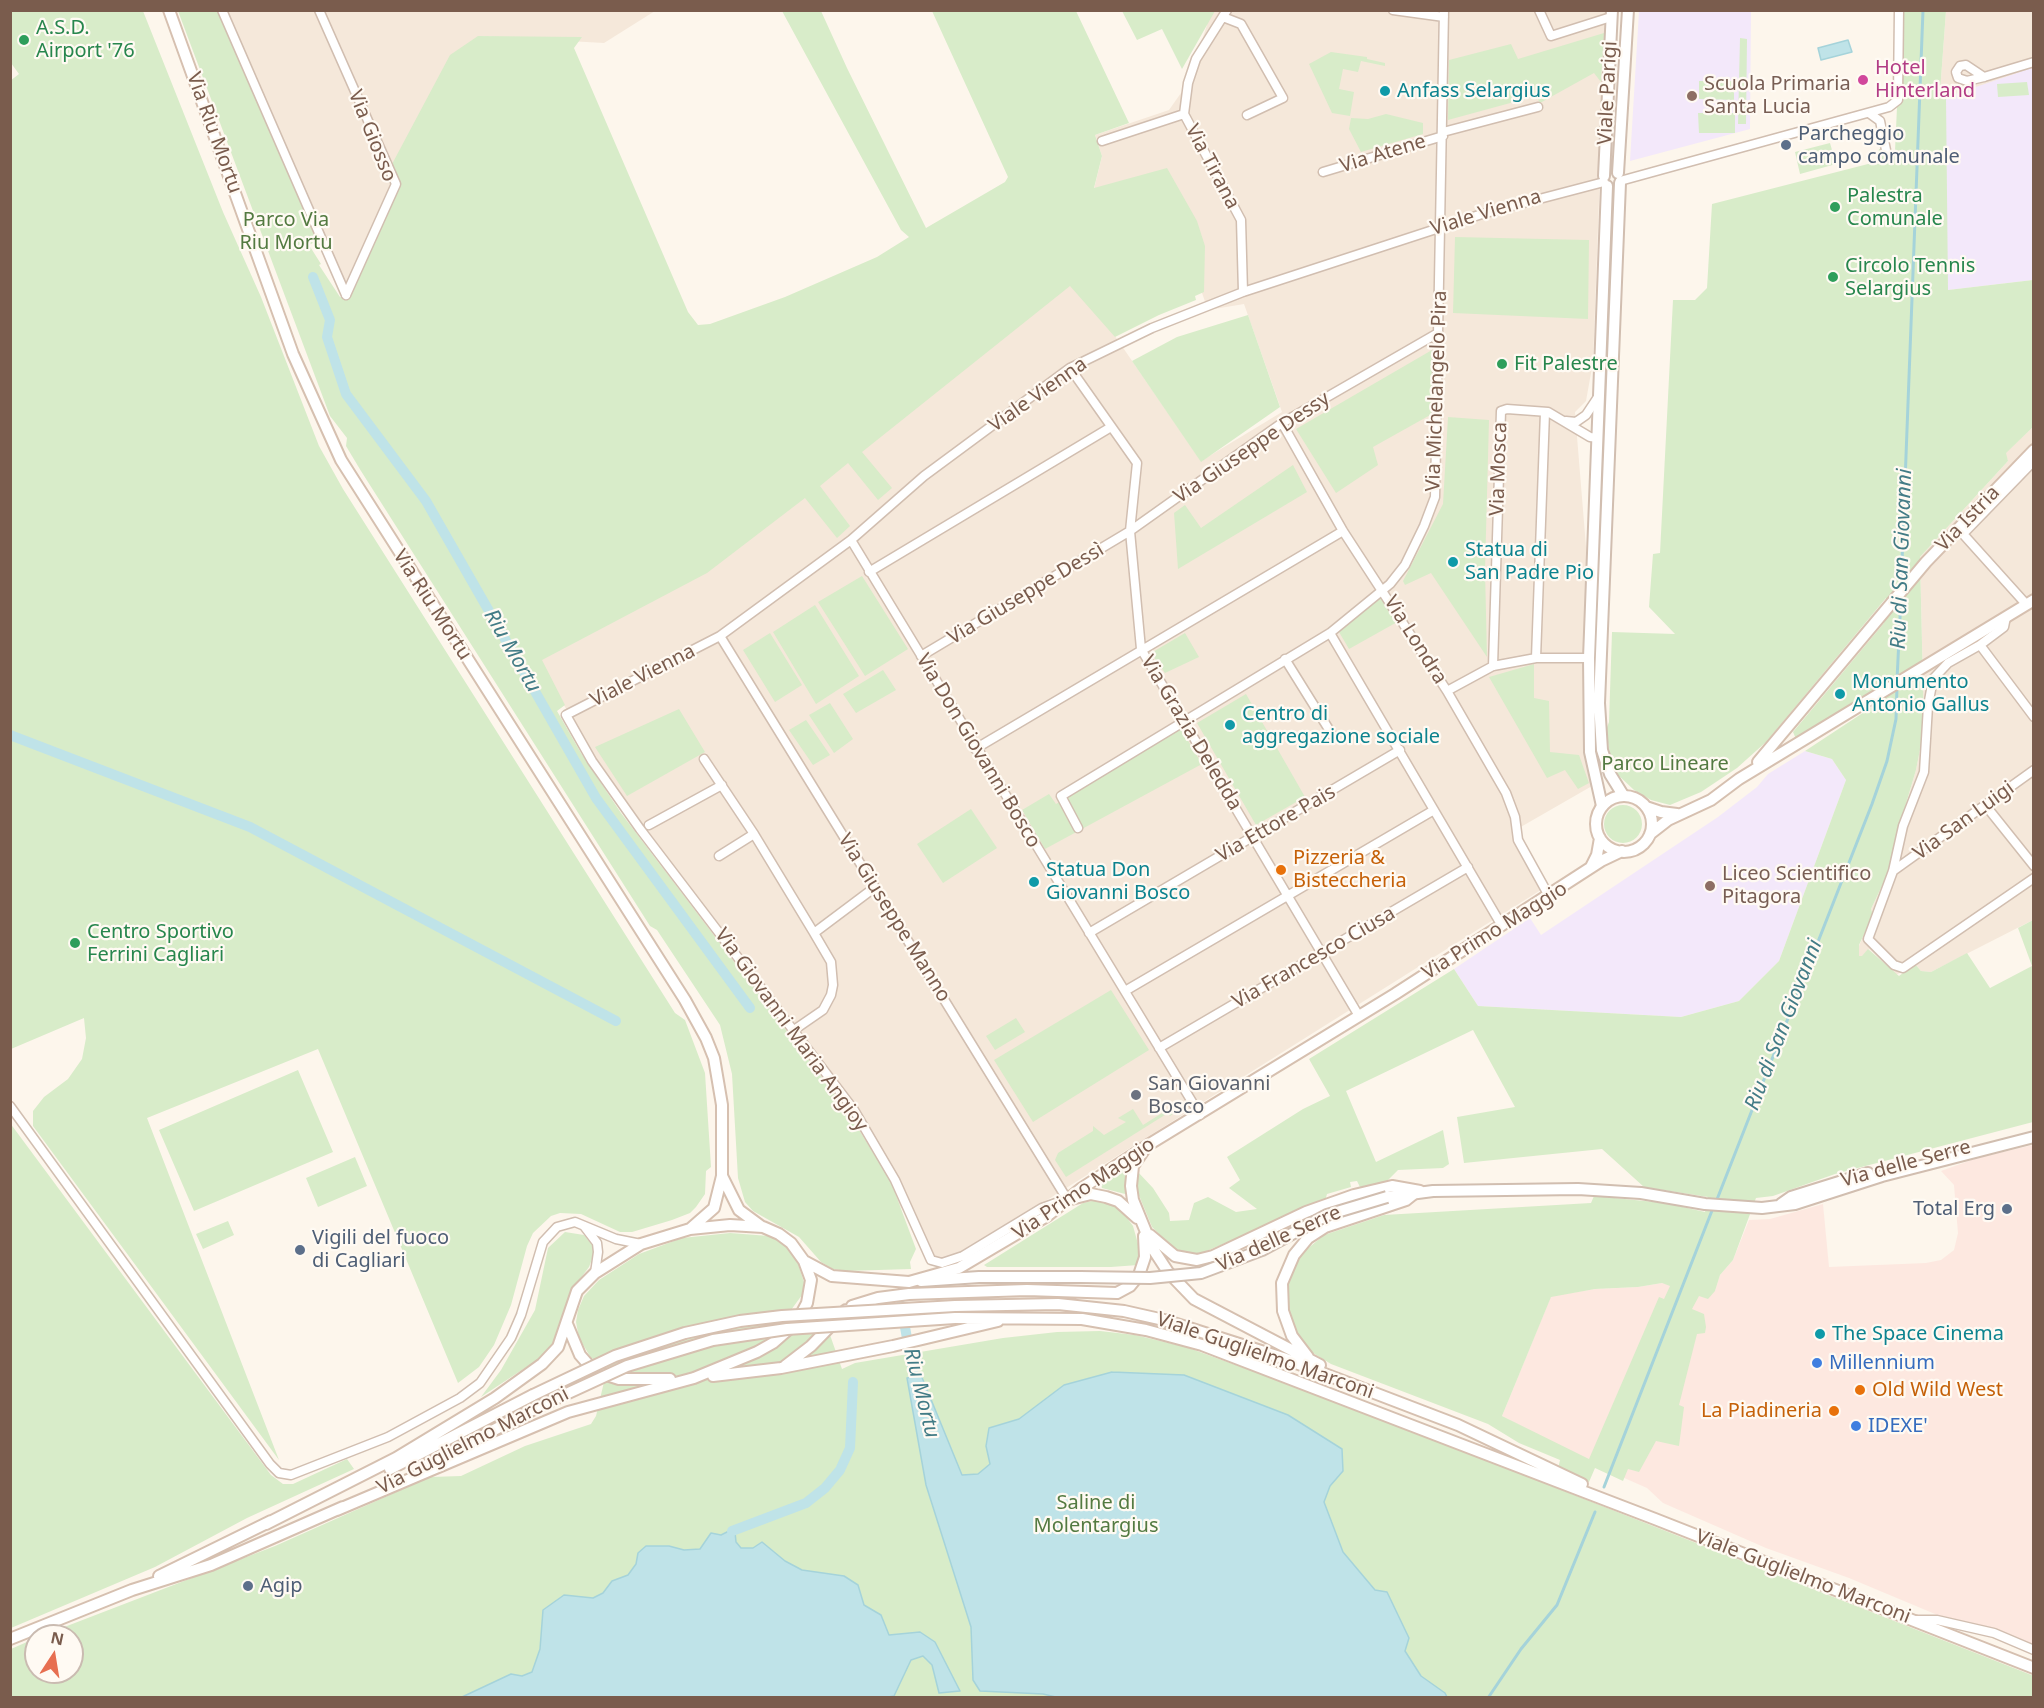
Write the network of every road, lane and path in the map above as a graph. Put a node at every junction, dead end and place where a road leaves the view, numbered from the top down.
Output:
1 (169, 10) edge
2 (222, 10) edge
3 (319, 10) edge
4 (1394, 10) edge
5 (1539, 10) edge
6 (1628, 10) edge
7 (1899, 10) edge
8 (1225, 14) edge
9 (1444, 14) edge
10 (1611, 14) edge
11 (2034, 62) edge
12 (1984, 77) dead end
13 (1538, 107) dead end
14 (1869, 112) junction
15 (1184, 114) junction
16 (1247, 116) dead end
17 (1443, 134) junction
18 (1102, 141) dead end
19 (1886, 150) dead end
20 (1323, 172) dead end
21 (1619, 179) junction
22 (1605, 181) junction
23 (1441, 226) junction
24 (1243, 292) junction
25 (1438, 333) junction
26 (1070, 368) junction
27 (1600, 394) junction
28 (1545, 412) junction
29 (1565, 421) junction
30 (1282, 423) junction
31 (1112, 427) junction
32 (1598, 437) junction
33 (2034, 450) edge
34 (2034, 455) edge
35 (1130, 531) junction
36 (1343, 531) junction
37 (851, 540) junction
38 (869, 572) junction
39 (1383, 588) junction
40 (2030, 602) edge
41 (2006, 617) junction
42 (1330, 633) junction
43 (720, 636) junction
44 (1980, 645) junction
45 (1141, 649) junction
46 (921, 656) junction
47 (1536, 658) junction
48 (1589, 658) junction
49 (1285, 659) junction
50 (1493, 666) junction
51 (1447, 691) junction
52 (566, 715) joint
53 (2034, 717) edge
54 (1184, 721) junction
55 (1333, 736) dead end
56 (975, 749) junction
57 (1400, 750) junction
58 (704, 759) dead end
59 (2034, 770) edge
60 (1738, 779) junction
61 (722, 785) junction
62 (1623, 795) junction
63 (1602, 806) junction
64 (1986, 806) junction
65 (1646, 807) junction
66 (1434, 810) junction
67 (1683, 814) junction
68 (649, 825) dead end
69 (1078, 828) dead end
70 (754, 834) junction
71 (1650, 834) junction
72 (1253, 837) junction
73 (1600, 838) junction
74 (1622, 851) junction
75 (719, 856) dead end
76 (2034, 866) edge
77 (1468, 867) junction
78 (1589, 870) junction
79 (1893, 871) junction
80 (2034, 878) edge
81 (874, 888) junction
82 (1288, 896) junction
83 (1549, 896) junction
84 (1502, 926) junction
85 (814, 933) junction
86 (1089, 933) junction
87 (1323, 954) junction
88 (1125, 991) junction
89 (1359, 1016) junction
90 (794, 1030) junction
91 (1159, 1048) junction
92 (10, 1106) edge
93 (1200, 1115) junction
94 (2034, 1130) edge
95 (2034, 1137) edge
96 (1148, 1145) junction
97 (722, 1176) junction
98 (1418, 1192) junction
99 (1067, 1199) junction
100 (1781, 1204) junction
101 (581, 1224) junction
102 (1141, 1224) junction
103 (763, 1227) junction
104 (690, 1229) junction
105 (641, 1244) junction
106 (804, 1261) junction
107 (595, 1273) junction
108 (914, 1282) junction
109 (852, 1306) junction
110 (813, 1313) joint
111 (1012, 1317) junction
112 (567, 1324) junction
113 (824, 1326) joint
114 (1312, 1362) junction
115 (782, 1368) junction
116 (694, 1378) junction
117 (1458, 1425) junction
118 (338, 1510) junction
119 (1655, 1519) junction
120 (266, 1524) junction
121 (132, 1590) junction
122 (1912, 1620) junction
123 (10, 1639) edge
124 (2034, 1650) edge
125 (2034, 1668) edge

1 - 97 main road, Via Riu Mortu
2 - 3 street, Via Giosso
4 - 9 street
5 - 10 street
6 - 21 main road, Viale Parigi
7 - 14 street
8 - 15 street, Via Tirana
8 - 16 street, Via Tirana
9 - 17 street, Via Michelangelo Pira
10 - 22 main road, Viale Parigi
11 - 12 street
13 - 17 street, Via Atene
14 - 19 street
14 - 21 street
15 - 18 street, Via Tirana
15 - 24 street, Via Tirana
17 - 20 street, Via Atene
17 - 23 street, Via Michelangelo Pira
21 - 22 main road
21 - 62 main road, Viale Parigi
22 - 23 street, Viale Vienna
22 - 27 main road, Viale Parigi
23 - 24 street, Viale Vienna
23 - 25 street, Via Michelangelo Pira
24 - 26 street, Viale Vienna
25 - 30 street, Via Giuseppe Dessy
25 - 39 street, Via Michelangelo Pira
26 - 31 street, Via Grazia Deledda
26 - 37 street, Viale Vienna
27 - 29 street
27 - 32 main road, Viale Parigi
28 - 29 street, Via Mosca
28 - 47 street
28 - 50 street, Via Mosca
29 - 32 street, Via Mosca
30 - 35 street, Via Giuseppe Dessy
30 - 36 street, Via Londra
31 - 35 street, Via Grazia Deledda
31 - 38 street
32 - 48 main road, Viale Parigi
33 - 60 main road, Via Istria
34 - 40 street
35 - 45 street, Via Grazia Deledda
35 - 46 street, Via Giuseppe Dessì
36 - 39 street, Via Londra
36 - 45 street
37 - 38 street, Via Don Giovanni Bosco
37 - 43 street, Viale Vienna
38 - 46 street, Via Don Giovanni Bosco
39 - 42 street, Via Michelangelo Pira
39 - 51 street, Via Londra
40 - 41 main road
41 - 44 street
41 - 60 main road
42 - 49 street, Via Michelangelo Pira
42 - 57 street
43 - 52 street, Viale Vienna
43 - 81 street, Via Giuseppe Manno
44 - 53 street
44 - 79 street
45 - 54 street, Via Grazia Deledda
45 - 56 street
46 - 56 street, Via Don Giovanni Bosco
47 - 48 street
47 - 50 street
48 - 63 main road, Viale Parigi
49 - 54 street, Via Michelangelo Pira
49 - 55 street
50 - 51 street
51 - 83 street, Via Londra
52 - 90 street, Via Giovanni Maria Angioy
54 - 69 street, Via Michelangelo Pira
54 - 72 street, Via Grazia Deledda
56 - 86 street, Via Don Giovanni Bosco
57 - 66 street
57 - 72 street, Via Ettore Pais
58 - 61 street
59 - 64 street, Via San Luigi
60 - 67 main road
61 - 68 street
61 - 70 street
62 - 63 main road
62 - 65 main road
63 - 73 main road
64 - 76 street
64 - 79 street, Via San Luigi
65 - 67 main road
65 - 71 main road
66 - 77 street
66 - 82 street
67 - 71 main road
70 - 75 street
70 - 85 street
71 - 74 main road
72 - 82 street, Via Grazia Deledda
72 - 86 street, Via Ettore Pais
73 - 74 main road
73 - 78 main road, Via Primo Maggio
74 - 78 main road, Via Primo Maggio
77 - 84 street
77 - 87 street, Via Francesco Ciusa
78 - 83 main road, Via Primo Maggio
79 - 80 street
81 - 85 street
81 - 99 street, Via Giuseppe Manno
82 - 87 street, Via Grazia Deledda
82 - 88 street
83 - 84 main road, Via Primo Maggio
84 - 89 main road, Via Primo Maggio
85 - 90 street
86 - 88 street, Via Don Giovanni Bosco
87 - 89 street, Via Grazia Deledda
87 - 91 street, Via Francesco Ciusa
88 - 91 street, Via Don Giovanni Bosco
89 - 93 main road, Via Primo Maggio
90 - 99 street, Via Giovanni Maria Angioy
91 - 93 street, Via Don Giovanni Bosco
92 - 101 street
93 - 96 main road, Via Primo Maggio
94 - 100 main road, Via delle Serre
95 - 100 main road, Via delle Serre
96 - 99 main road, Via Primo Maggio
96 - 102 main road
97 - 103 main road, Via Riu Mortu
97 - 104 main road, Via Riu Mortu
98 - 100 main road, Via delle Serre
98 - 102 main road
98 - 108 main road, Via delle Serre, bridge
98 - 114 main road
99 - 102 main road
99 - 108 main road, Via Primo Maggio
101 - 105 street
101 - 107 street
102 - 109 main road
102 - 114 main road
103 - 104 main road
103 - 106 main road
104 - 105 main road
105 - 107 main road
106 - 108 main road, Via Primo Maggio
106 - 116 main road
107 - 112 main road
108 - 109 main road
109 - 115 main road
110 - 117 main road, Viale Guglielmo Marconi, bridge
110 - 120 main road, Via Guglielmo Marconi, bridge
111 - 113 main road, Viale Guglielmo Marconi, bridge
111 - 115 main road
111 - 119 main road, Viale Guglielmo Marconi
112 - 116 main road
112 - 120 main road
113 - 118 main road, Via Guglielmo Marconi, bridge
114 - 117 main road
115 - 116 main road
116 - 118 main road
117 - 119 main road, Viale Guglielmo Marconi
118 - 121 main road, Via Guglielmo Marconi
119 - 122 main road, Viale Guglielmo Marconi
120 - 121 main road, Via Guglielmo Marconi
121 - 123 main road, Via Guglielmo Marconi
122 - 124 street
122 - 125 main road, Viale Guglielmo Marconi

